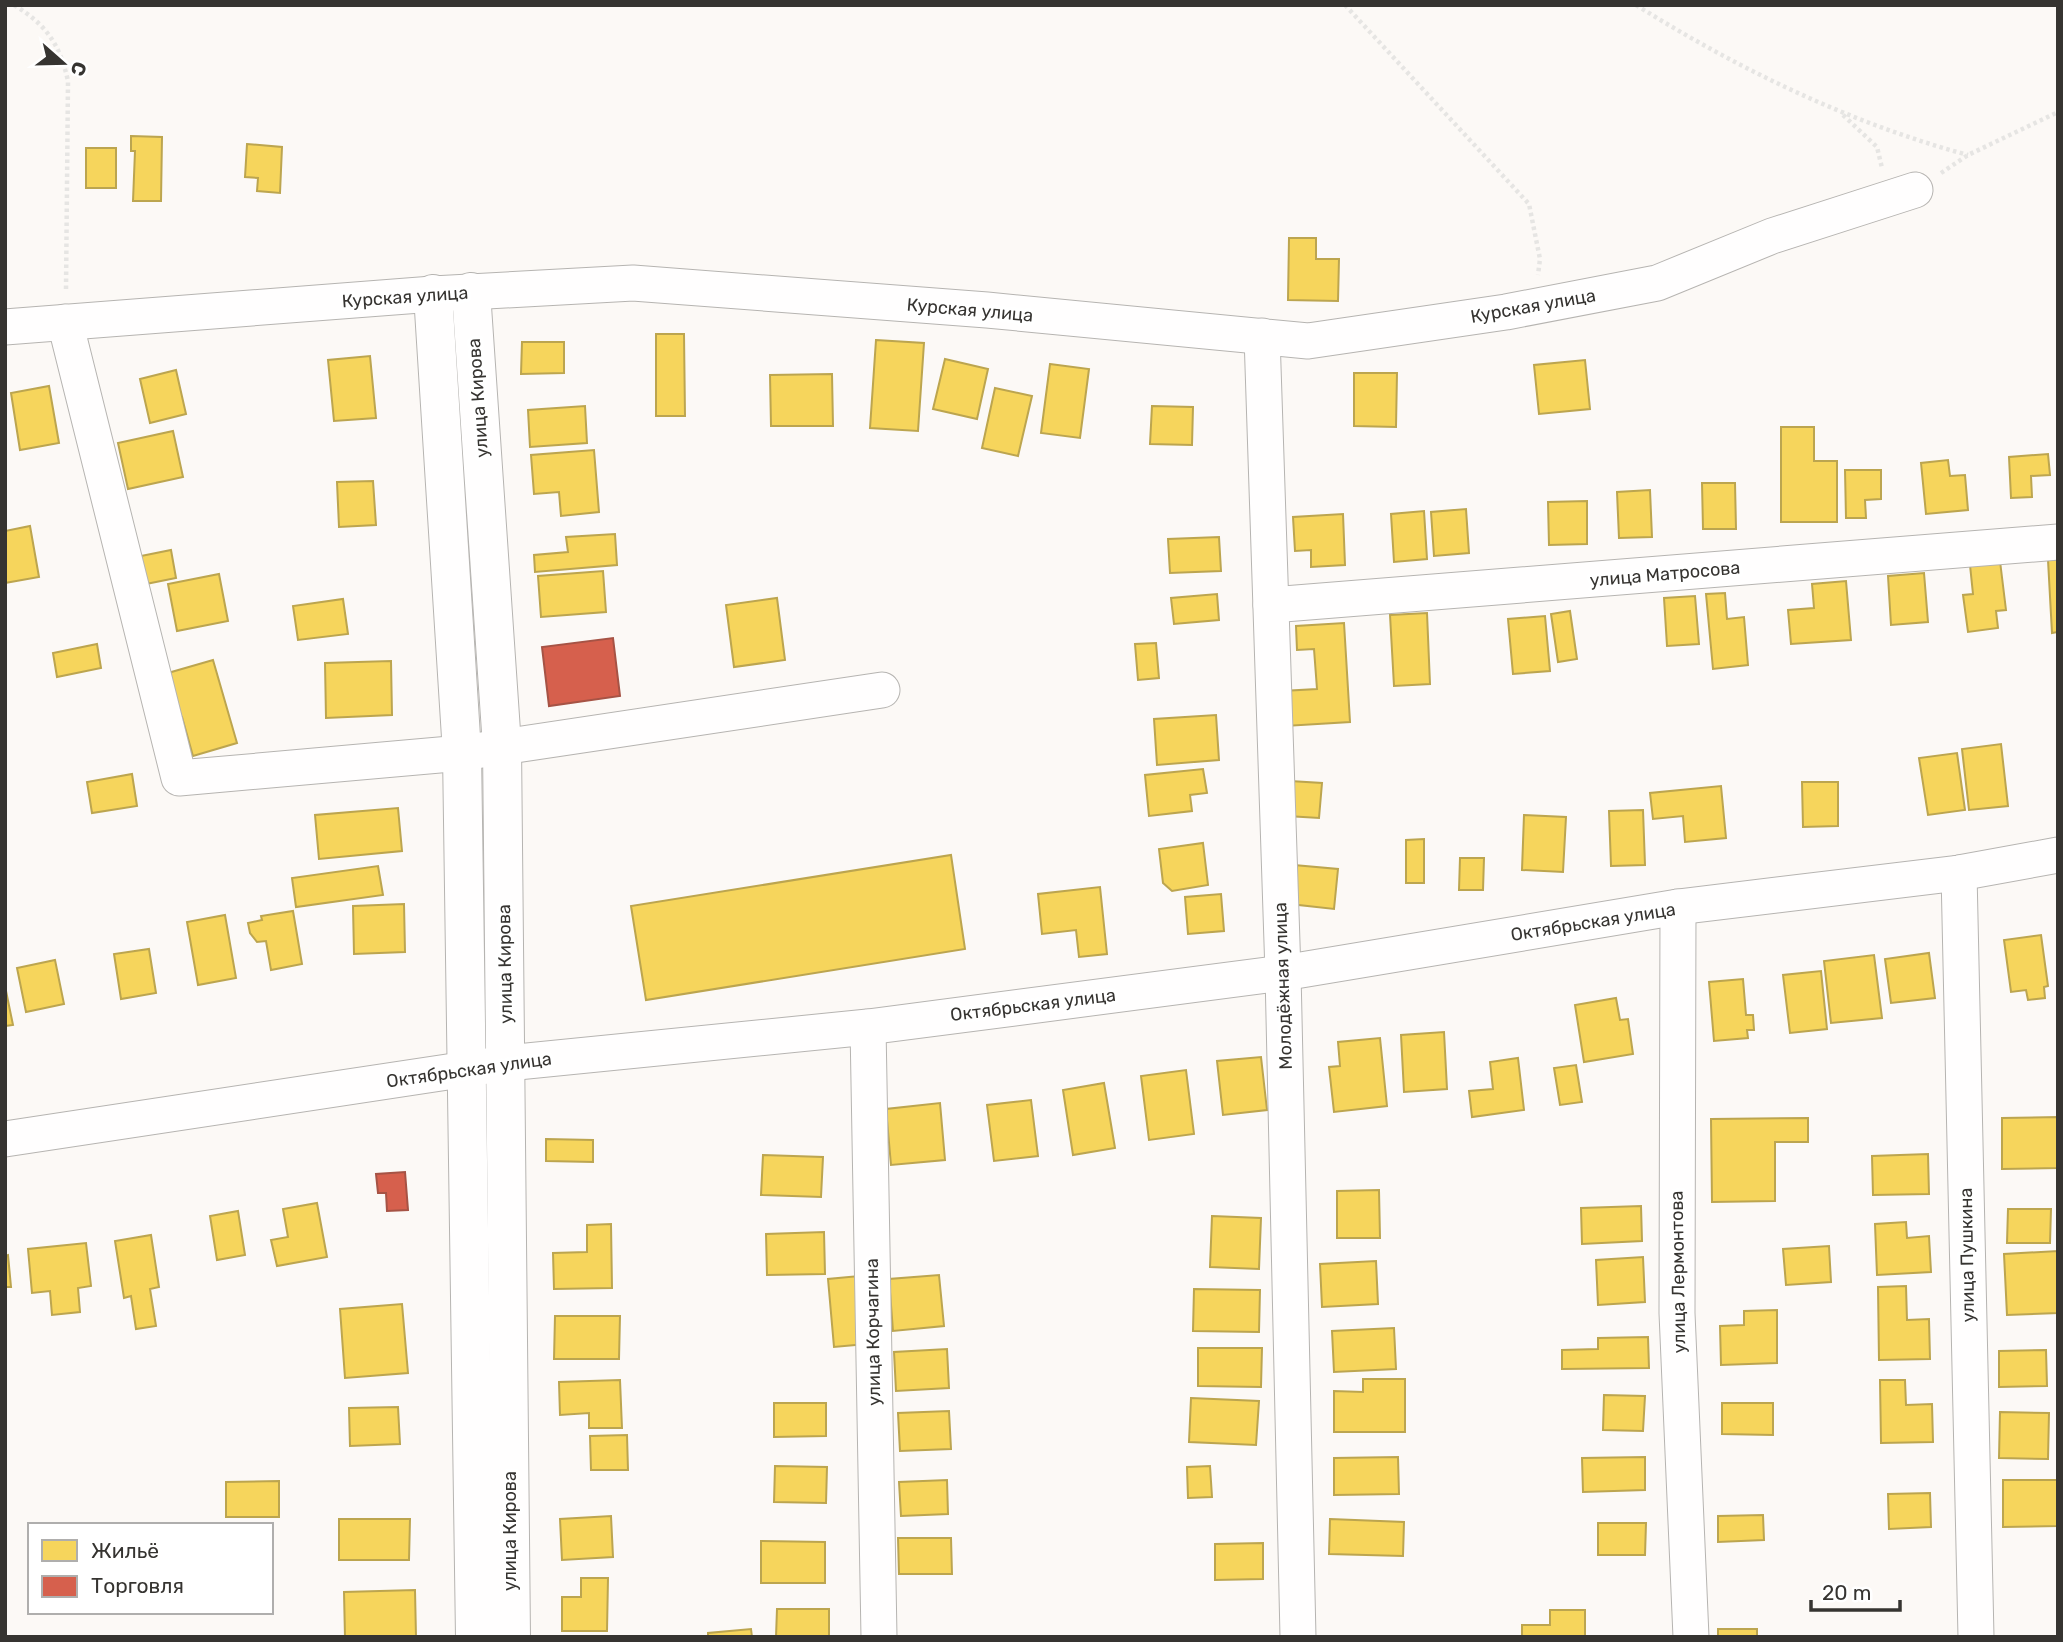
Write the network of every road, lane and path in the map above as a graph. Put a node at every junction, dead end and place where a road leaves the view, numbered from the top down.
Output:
1 (14, 5) edge
2 (1345, 5) edge
3 (1636, 5) edge
4 (2058, 112) edge
5 (1840, 113) junction
6 (1968, 155) junction
7 (1915, 190) joint
8 (1865, 206) junction
9 (471, 292) junction
10 (433, 294) junction
11 (1533, 307) junction
12 (65, 322) junction
13 (5, 327) edge
14 (1262, 336) junction
15 (2058, 542) edge
16 (1271, 605) junction
17 (883, 690) dead end
18 (502, 746) junction
19 (463, 753) junction
20 (2058, 855) edge
21 (1959, 873) junction
22 (1678, 908) junction
23 (1283, 973) junction
24 (868, 1027) junction
25 (507, 1063) junction
26 (466, 1069) junction
27 (5, 1139) edge
28 (475, 1637) edge
29 (511, 1637) edge
30 (879, 1637) edge
31 (1298, 1637) edge
32 (1691, 1637) edge
33 (1976, 1637) edge

1 - 12 path
2 - 11 path
3 - 5 path
4 - 6 path
5 - 6 path
5 - 8 path
6 - 7 path
7 - 8 street, Курская улица
8 - 11 street, Курская улица
9 - 10 street, Курская улица
9 - 14 street, Курская улица
9 - 18 street, улица Кирова
10 - 12 street, Курская улица
10 - 19 street, улица Кирова
11 - 14 street, Курская улица
12 - 13 street, Курская улица
12 - 19 street
14 - 16 street, Молодёжная улица
15 - 16 street, улица Матросова
16 - 23 street, Молодёжная улица
17 - 18 street
18 - 19 street
18 - 25 street, улица Кирова
19 - 26 street, улица Кирова
20 - 21 street, Октябрьская улица
21 - 22 street, Октябрьская улица
21 - 33 street, улица Пушкина
22 - 23 street, Октябрьская улица
22 - 32 street, улица Лермонтова
23 - 24 street, Октябрьская улица
23 - 31 street, Молодёжная улица
24 - 25 street, Октябрьская улица
24 - 30 street, улица Корчагина
25 - 26 street, Октябрьская улица
25 - 29 street, улица Кирова
26 - 27 street, Октябрьская улица
26 - 28 street, улица Кирова

